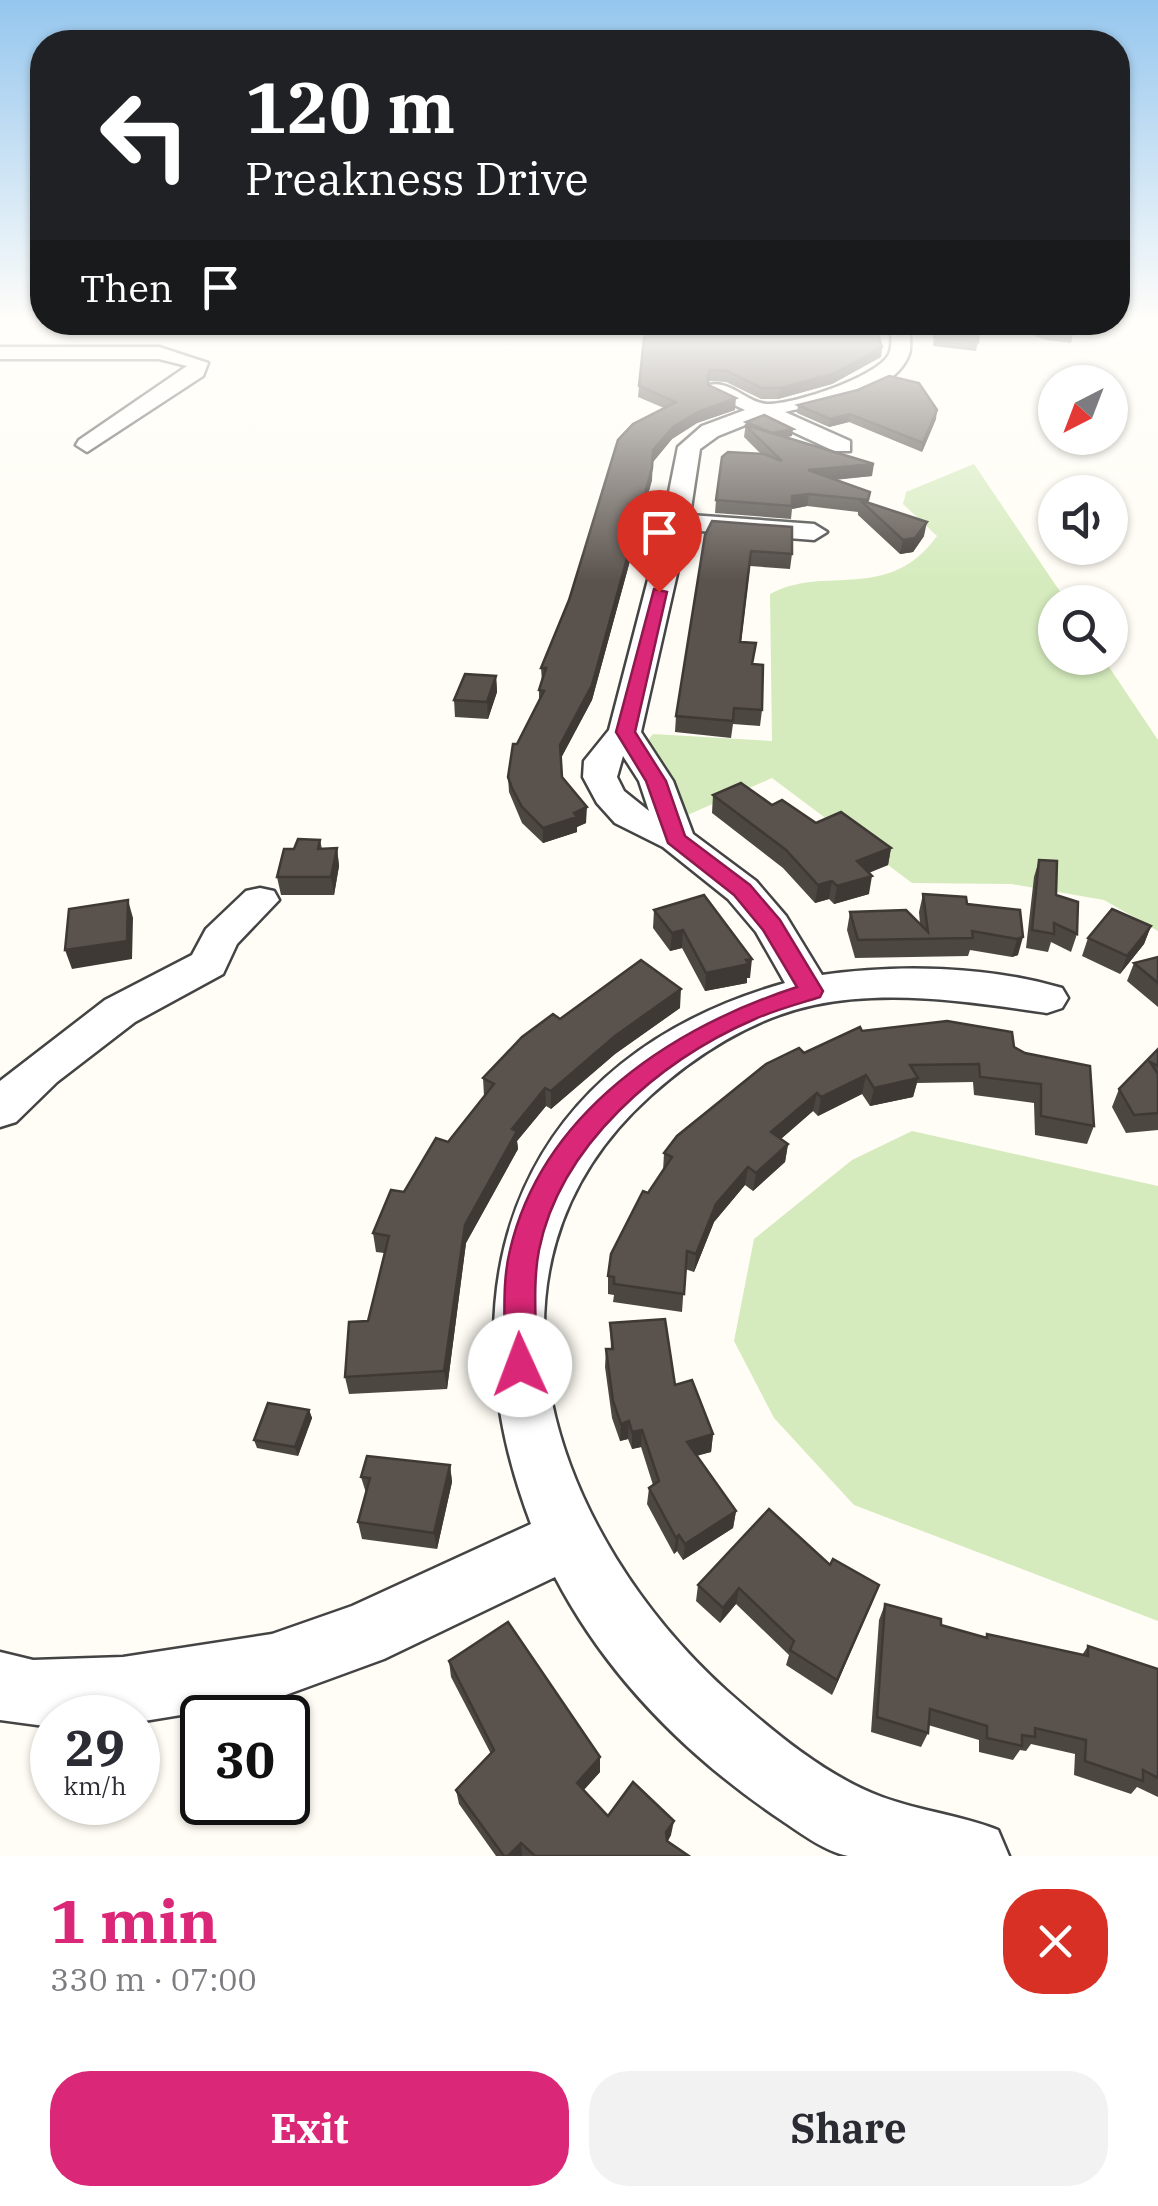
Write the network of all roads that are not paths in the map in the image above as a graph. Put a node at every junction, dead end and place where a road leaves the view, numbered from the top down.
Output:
1 (143, 408) edge
2 (763, 408) edge
3 (778, 408) edge
4 (769, 410) junction
5 (87, 445) dead end
6 (842, 446) dead end
7 (676, 522) junction
8 (814, 532) dead end
9 (260, 900) dead end
10 (811, 991) junction
11 (1047, 998) dead end
12 (0, 1109) edge
13 (566, 1540) junction
14 (0, 1686) edge
15 (972, 1856) edge

1 - 5 street
2 - 4 street
3 - 4 street
4 - 6 street
4 - 7 street
7 - 8 street
7 - 10 street
9 - 12 street
10 - 11 street
10 - 13 street
13 - 14 street
13 - 15 street

